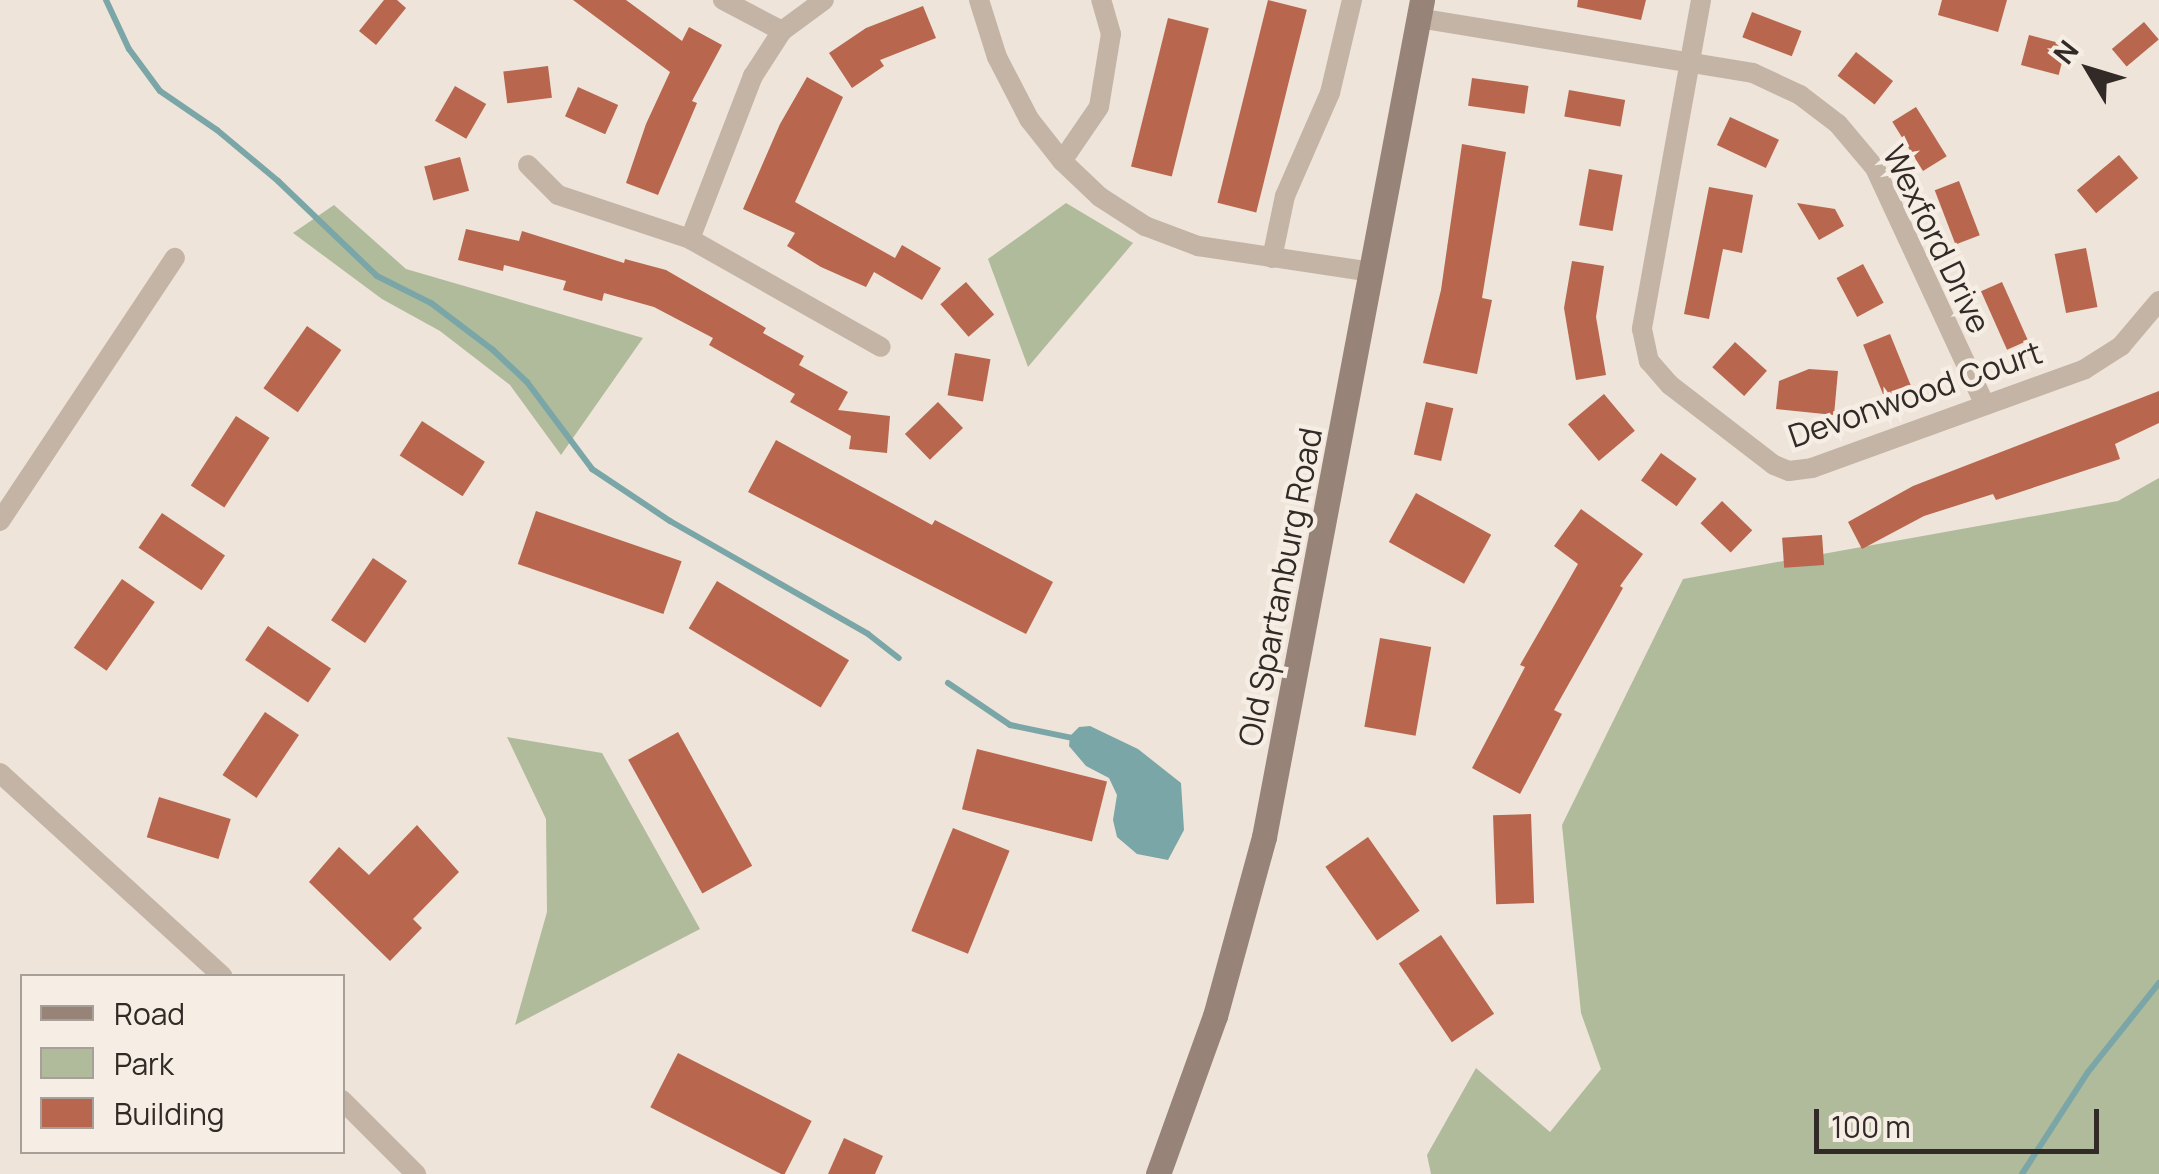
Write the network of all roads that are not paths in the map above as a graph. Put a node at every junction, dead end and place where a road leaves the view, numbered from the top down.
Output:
1 (723, 0) edge
2 (824, 0) edge
3 (979, 0) edge
4 (1101, 0) edge
5 (1352, 0) edge
6 (1701, 0) edge
7 (1420, 9) edge
8 (782, 31) junction
9 (1690, 62) junction
10 (1062, 162) junction
11 (528, 165) dead end
12 (690, 238) junction
13 (175, 258) dead end
14 (1272, 258) junction
15 (1372, 272) junction
16 (2159, 301) edge
17 (881, 346) dead end
18 (1984, 403) junction
19 (0, 522) edge
20 (0, 773) edge
21 (220, 974) edge
22 (345, 1103) edge
23 (416, 1174) edge
24 (1158, 1174) edge

1 - 8 street
2 - 8 street
3 - 10 street
4 - 10 street
5 - 14 street
6 - 9 street, Devonwood Court
7 - 9 street, Wexford Drive
7 - 15 main road, Old Spartanburg Road
8 - 12 street
9 - 18 street, Wexford Drive
9 - 18 street, Devonwood Court
10 - 14 street
11 - 12 street
12 - 17 street
13 - 19 street
14 - 15 street
15 - 24 main road, Old Spartanburg Road
16 - 18 street, Devonwood Court
20 - 21 street
22 - 23 street

